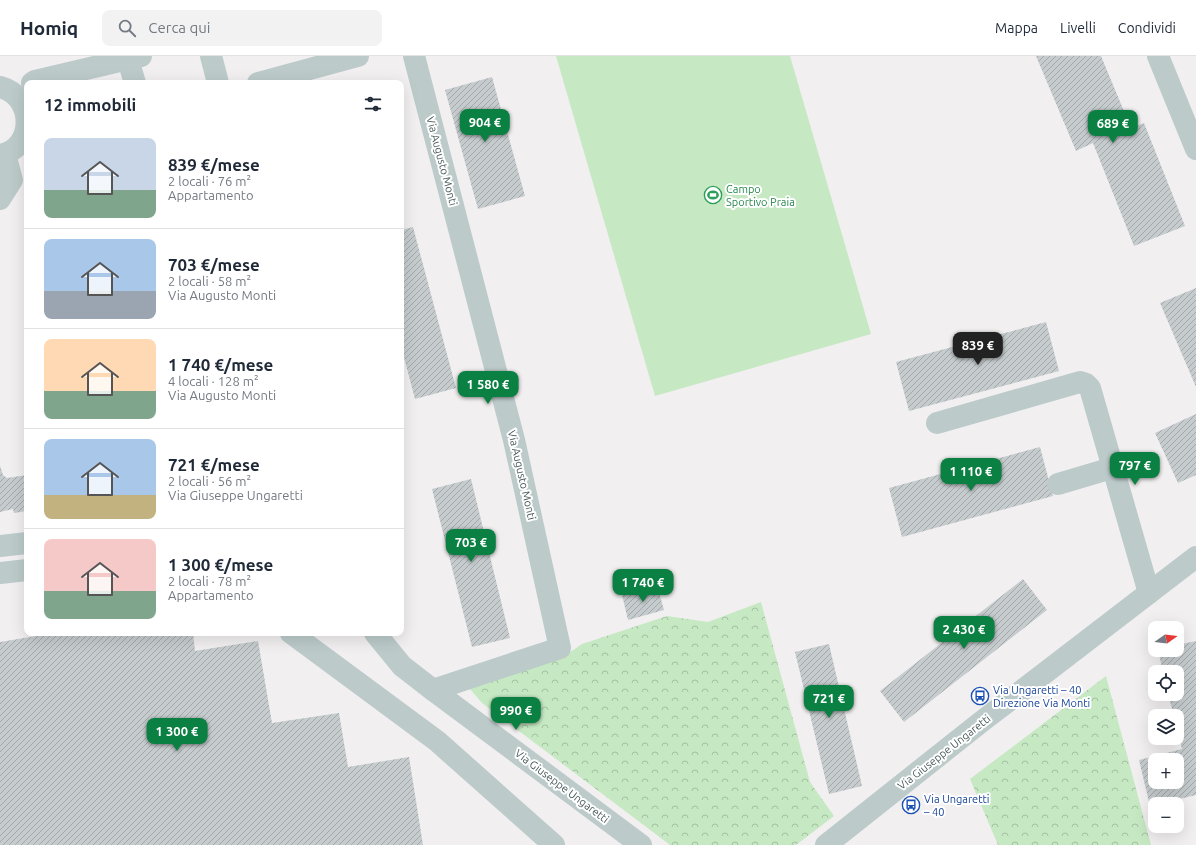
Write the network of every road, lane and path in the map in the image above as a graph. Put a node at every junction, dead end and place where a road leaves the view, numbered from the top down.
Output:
1 (211, 56) edge
2 (358, 56) edge
3 (414, 56) edge
4 (1158, 56) edge
5 (134, 58) edge
6 (39, 80) edge
7 (135, 80) edge
8 (217, 80) edge
9 (269, 80) edge
10 (18, 87) edge
11 (24, 107) edge
12 (24, 139) edge
13 (1196, 149) edge
14 (2, 155) edge
15 (0, 199) edge
16 (937, 423) dead end
17 (1112, 468) junction
18 (1058, 484) dead end
19 (24, 543) edge
20 (0, 546) edge
21 (1196, 557) edge
22 (24, 570) edge
23 (0, 573) edge
24 (1149, 593) junction
25 (295, 636) edge
26 (377, 636) edge
27 (433, 690) junction
28 (554, 845) edge
29 (641, 845) edge
30 (826, 845) edge

1 - 8 street
2 - 9 street
3 - 27 street, Via Augusto Monti
4 - 13 street
5 - 6 street
5 - 7 street
10 - 11 street
12 - 14 street
14 - 15 street
16 - 17 street
17 - 18 street
17 - 24 street
19 - 20 street
21 - 24 street, Via Giuseppe Ungaretti
22 - 23 street
24 - 30 street, Via Giuseppe Ungaretti
25 - 28 street
26 - 27 street, Via Giuseppe Ungaretti
27 - 29 street, Via Giuseppe Ungaretti

